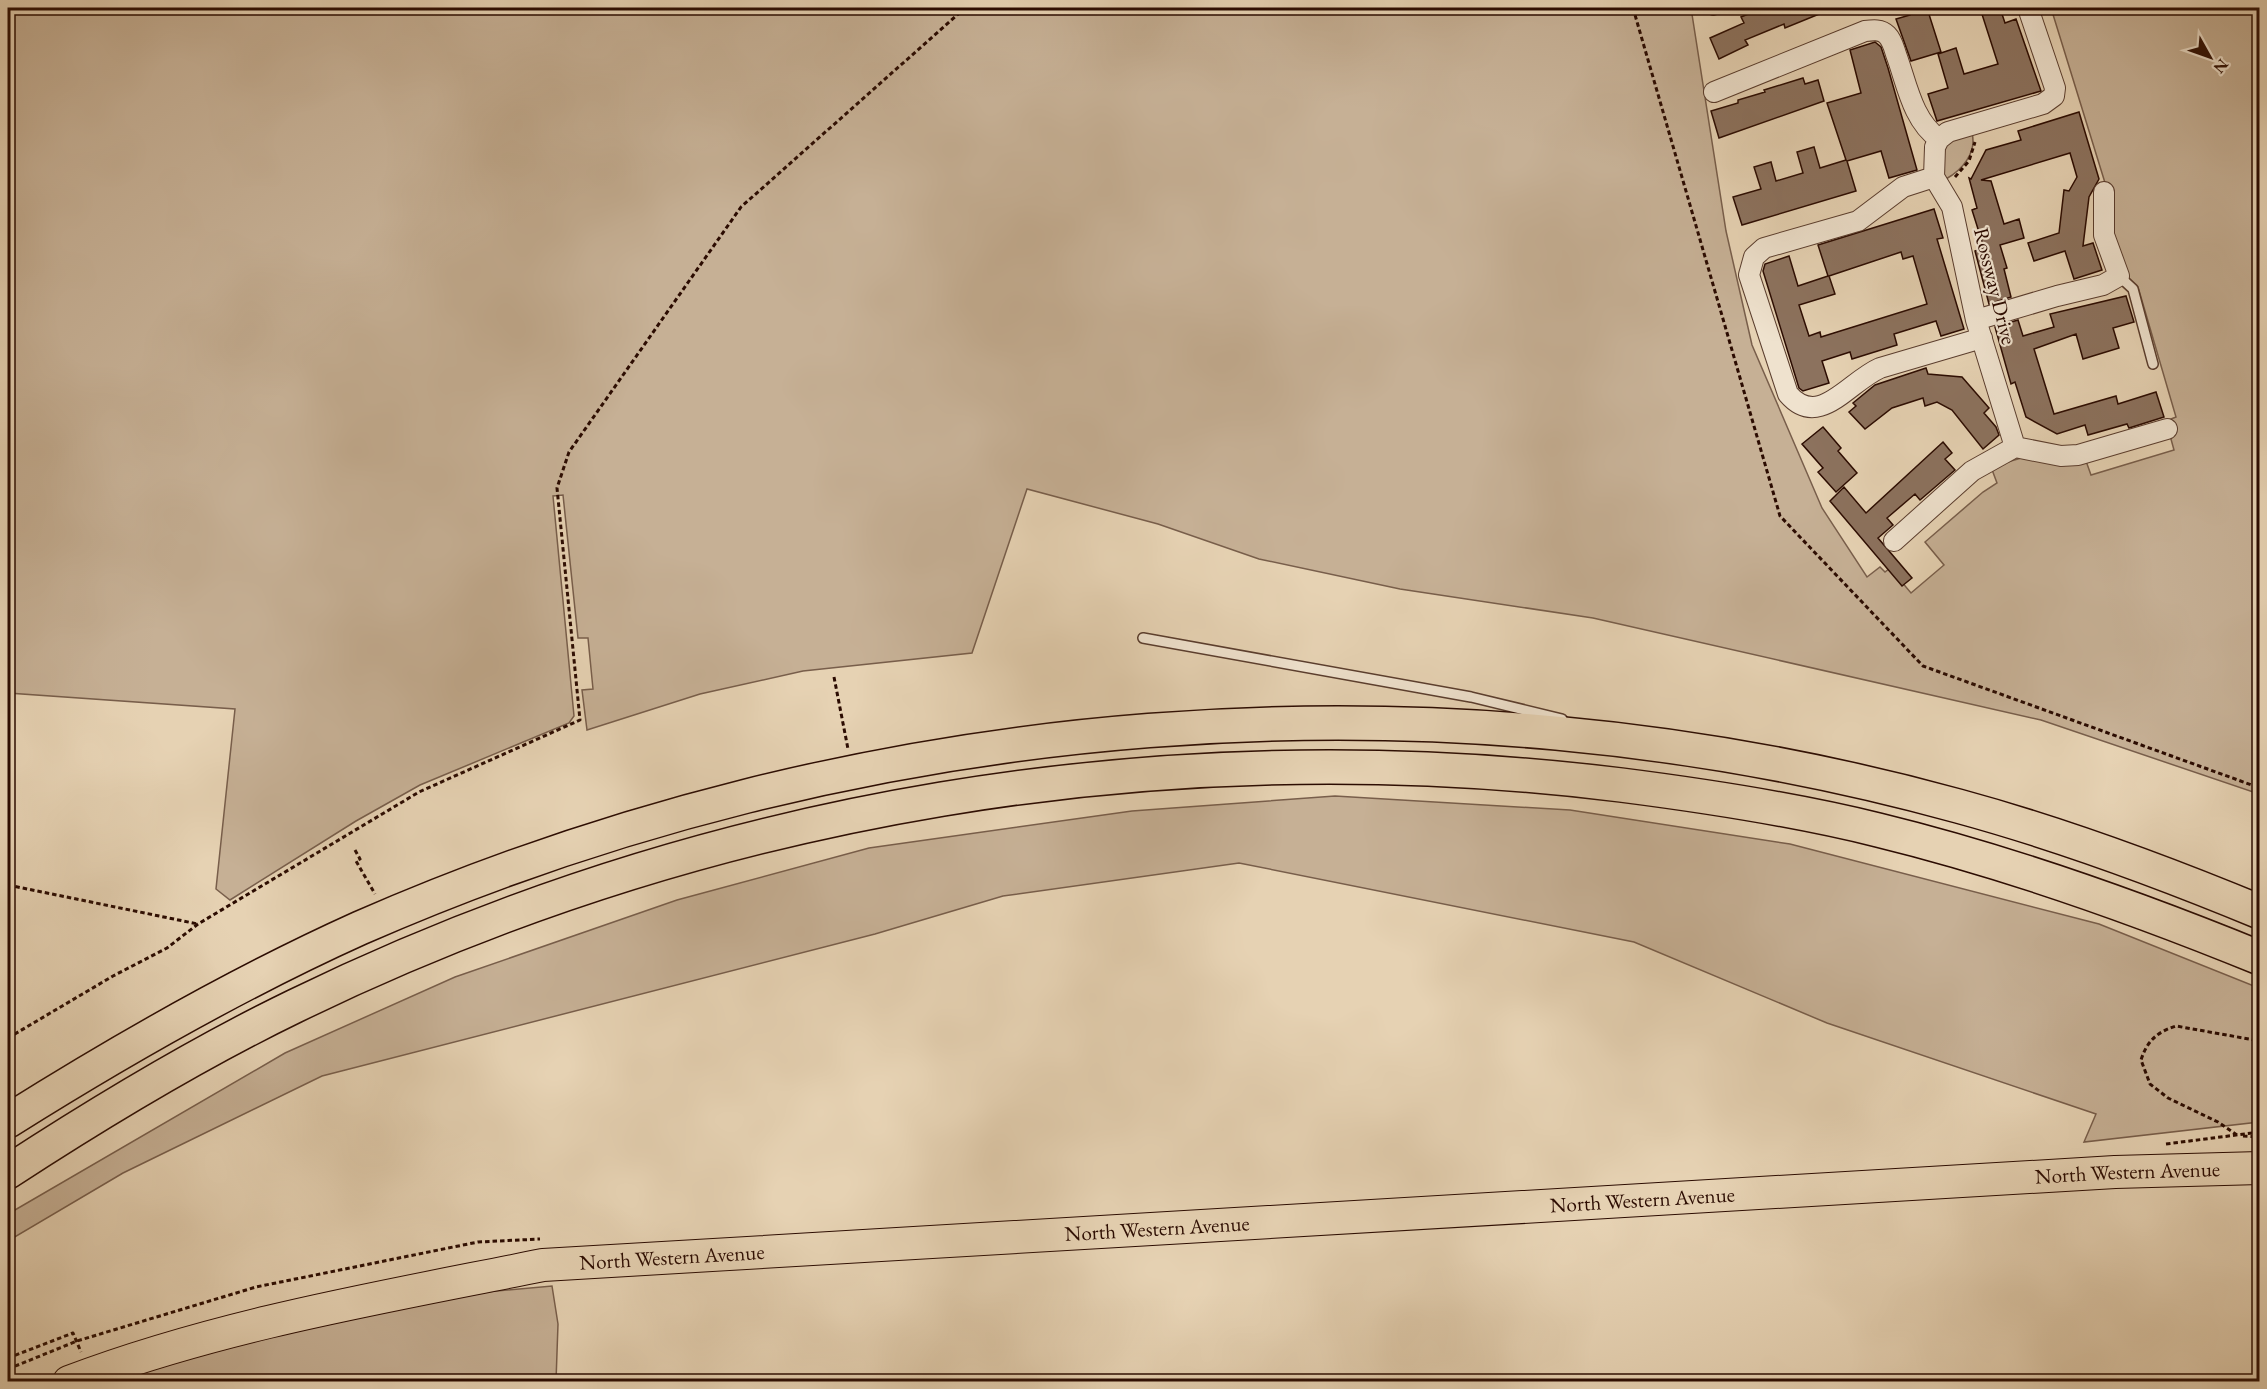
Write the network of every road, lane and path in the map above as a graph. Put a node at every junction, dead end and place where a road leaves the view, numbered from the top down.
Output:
1 (965, 8) edge
2 (1633, 8) edge
3 (2028, 8) edge
4 (1714, 92) dead end
5 (1977, 123) junction
6 (1939, 138) junction
7 (1937, 181) junction
8 (2104, 192) dead end
9 (2119, 276) junction
10 (1979, 329) junction
11 (2153, 364) dead end
12 (2167, 429) dead end
13 (2015, 447) junction
14 (1894, 541) dead end
15 (1143, 638) dead end
16 (834, 677) dead end
17 (1572, 722) dead end
18 (1594, 727) dead end
19 (1682, 748) junction
20 (853, 772) junction
21 (2259, 788) edge
22 (356, 850) dead end
23 (8, 885) edge
24 (373, 889) dead end
25 (2259, 912) edge
26 (198, 924) junction
27 (2259, 958) edge
28 (8, 1038) edge
29 (2259, 1041) edge
30 (8, 1121) edge
31 (2259, 1137) edge
32 (2259, 1168) edge
33 (8, 1172) edge
34 (77, 1341) dead end
35 (8, 1358) edge
36 (69, 1382) edge

1 - 26 path
2 - 21 path
3 - 5 street
4 - 6 street
5 - 6 street
5 - 7 path
6 - 7 street, Rossway Drive
7 - 10 street, Rossway Drive
7 - 10 street
8 - 9 street
9 - 10 street
9 - 11 lane
10 - 13 street, Rossway Drive
12 - 13 street
13 - 14 street
15 - 17 lane
16 - 20 path
18 - 19 lane
19 - 20 highway
19 - 25 highway
20 - 30 highway
22 - 24 path
23 - 26 path
26 - 28 path
27 - 33 highway
29 - 31 path
32 - 36 highway, North Western Avenue
34 - 35 path

